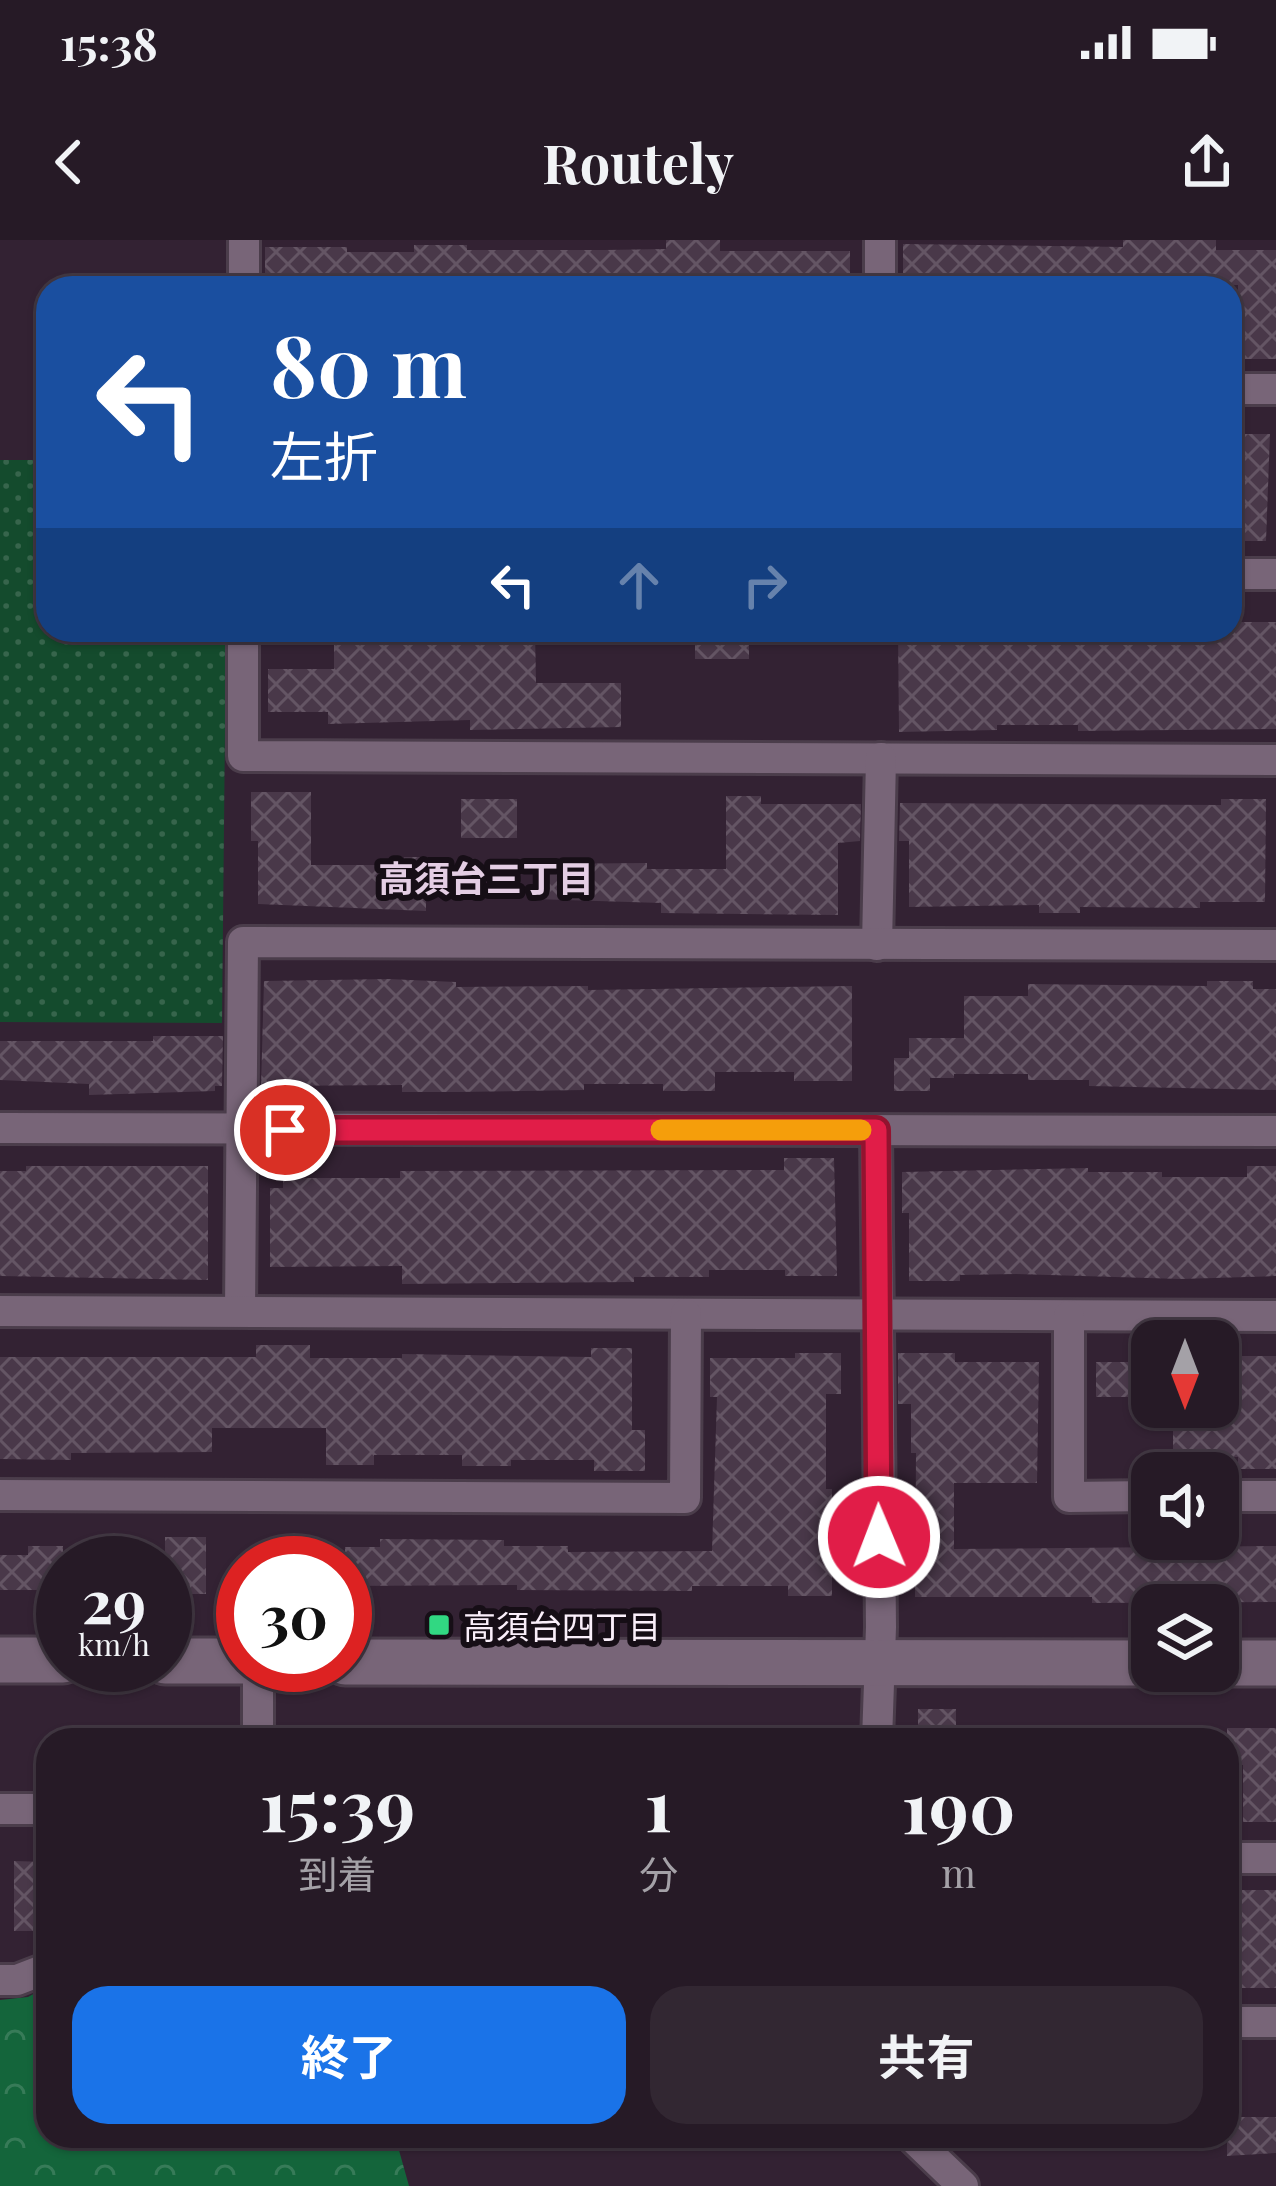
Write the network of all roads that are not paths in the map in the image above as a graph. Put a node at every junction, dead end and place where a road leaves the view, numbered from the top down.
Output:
1 (244, 240) edge
2 (880, 240) edge
3 (244, 276) edge
4 (880, 276) edge
5 (1242, 389) edge
6 (1276, 389) edge
7 (1242, 574) edge
8 (1276, 574) edge
9 (243, 642) edge
10 (880, 758) junction
11 (1276, 760) edge
12 (877, 945) junction
13 (1276, 946) edge
14 (0, 1128) edge
15 (240, 1130) junction
16 (876, 1130) junction
17 (1276, 1131) edge
18 (240, 1310) junction
19 (0, 1311) edge
20 (876, 1312) junction
21 (686, 1314) junction
22 (1069, 1316) junction
23 (1276, 1316) edge
24 (0, 1495) edge
25 (1131, 1496) edge
26 (1239, 1496) edge
27 (1276, 1496) edge
28 (0, 1660) edge
29 (36, 1660) edge
30 (372, 1661) edge
31 (879, 1663) junction
32 (1131, 1663) edge
33 (1239, 1663) edge
34 (1276, 1663) edge
35 (258, 1692) edge
36 (258, 1728) edge
37 (877, 1728) edge
38 (0, 1809) edge
39 (36, 1809) edge
40 (1239, 1858) edge
41 (1276, 1858) edge
42 (36, 1973) edge
43 (0, 1980) edge
44 (1239, 2022) edge
45 (1276, 2022) edge
46 (923, 2148) edge
47 (963, 2186) edge

1 - 3 street
2 - 4 street
5 - 6 street
7 - 8 street
9 - 10 street
10 - 11 street
10 - 12 street
12 - 13 street
12 - 15 street
14 - 15 street
15 - 16 street
15 - 18 street
16 - 17 street
16 - 20 street
18 - 19 street
18 - 21 street
20 - 21 street
20 - 22 street
20 - 31 street
21 - 24 street
22 - 23 street
22 - 25 street
26 - 27 street
28 - 29 street
30 - 31 street
31 - 32 street
31 - 37 street
33 - 34 street
35 - 36 street
38 - 39 street
40 - 41 street
42 - 43 street
44 - 45 street
46 - 47 street

